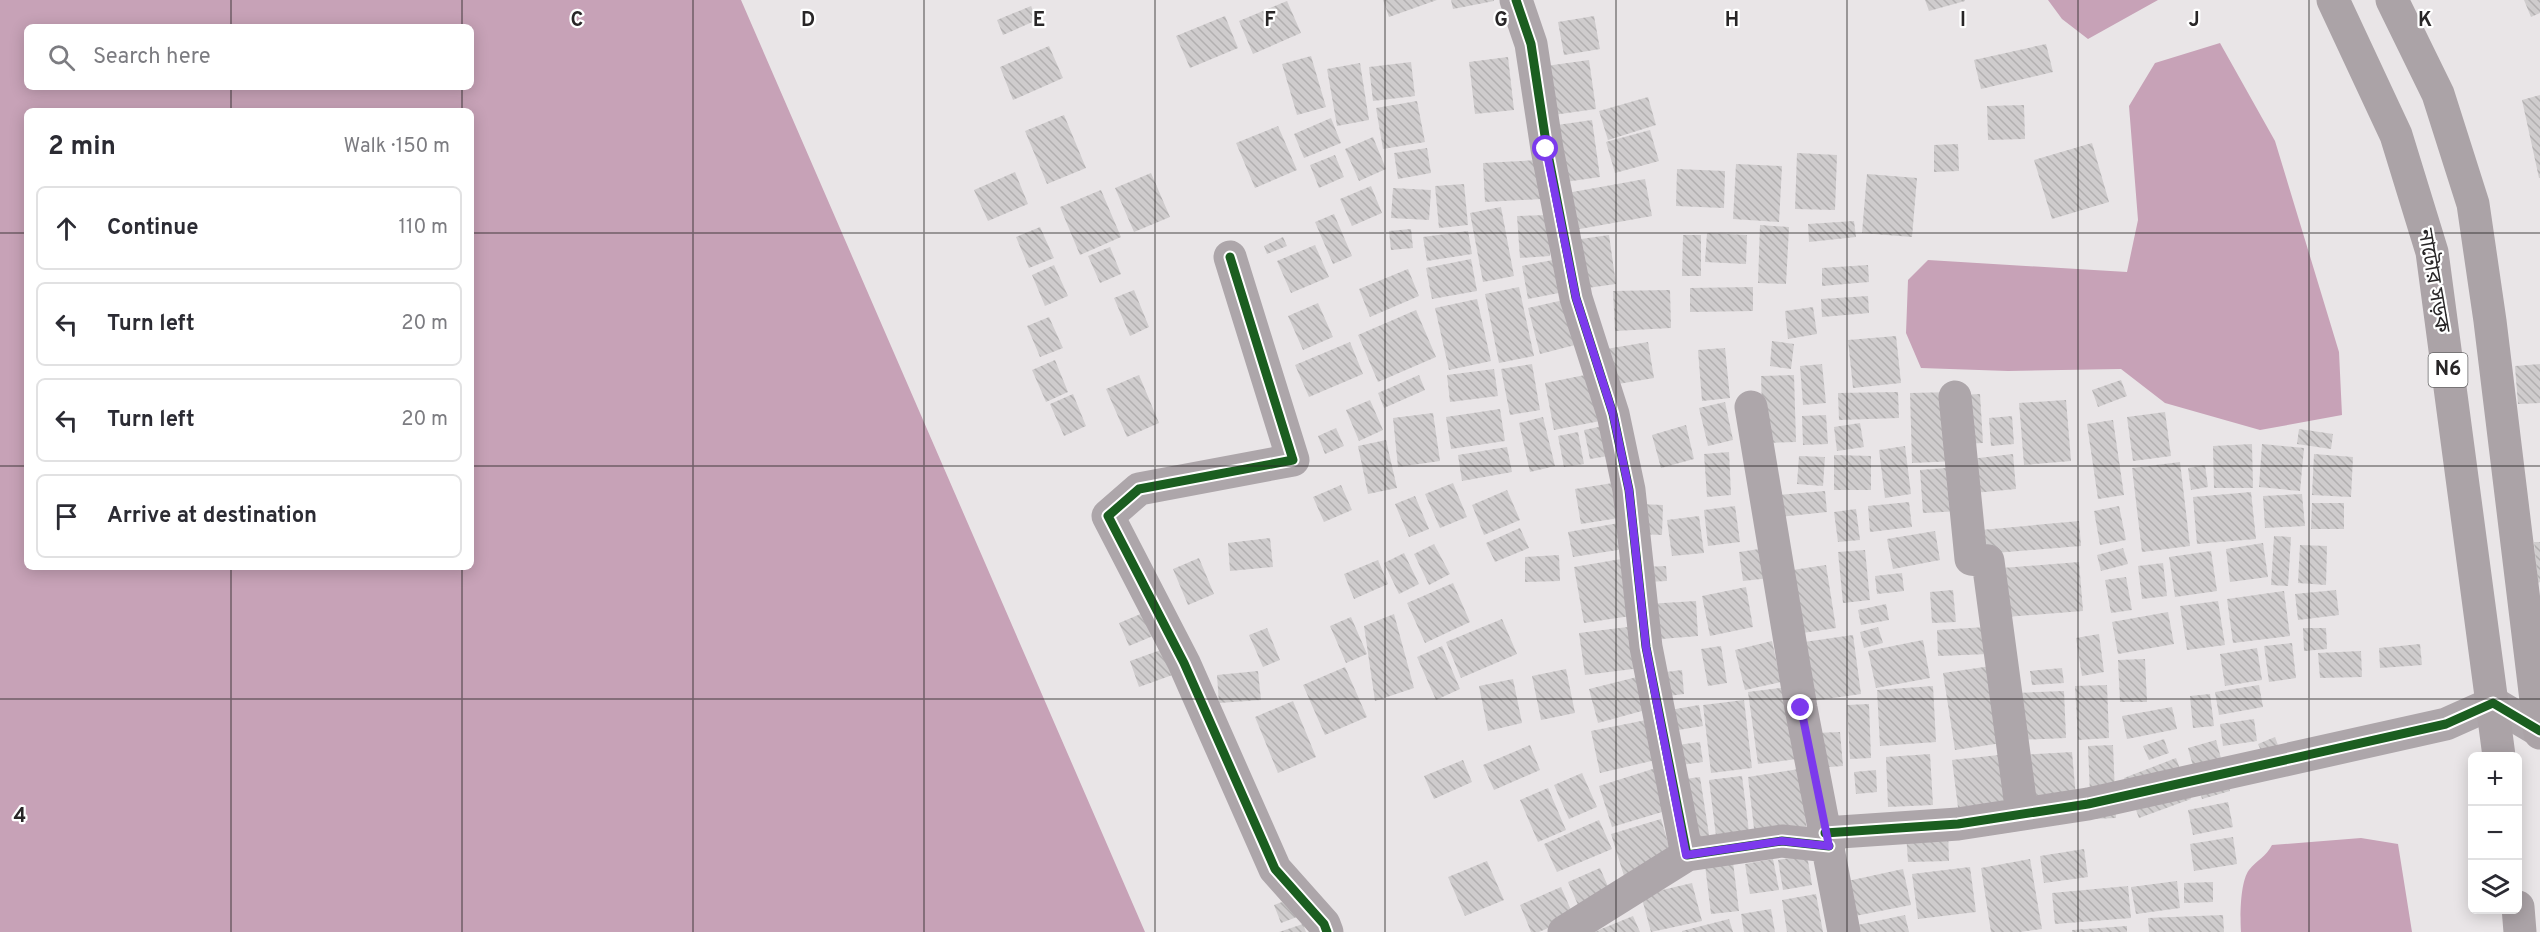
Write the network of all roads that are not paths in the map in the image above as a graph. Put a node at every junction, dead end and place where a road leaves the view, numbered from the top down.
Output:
1 (1516, 0) edge
2 (2333, 0) edge
3 (2392, 0) edge
4 (1230, 257) dead end
5 (1955, 397) dead end
6 (1751, 407) dead end
7 (2493, 703) junction
8 (2540, 732) edge
9 (2499, 752) edge
10 (2022, 814) junction
11 (1827, 839) junction
12 (1686, 855) junction
13 (2518, 914) edge
14 (1327, 932) edge
15 (1564, 932) edge
16 (1844, 932) edge
17 (2520, 932) edge

1 - 12 street
2 - 7 highway, নাটোর সড়ক / N6
3 - 8 highway, N6
4 - 14 street
5 - 10 street
6 - 11 street
7 - 8 street
7 - 9 highway, নাটোর সড়ক / N6
7 - 10 street
10 - 11 street
11 - 12 street
11 - 16 street
12 - 15 street
13 - 17 highway

